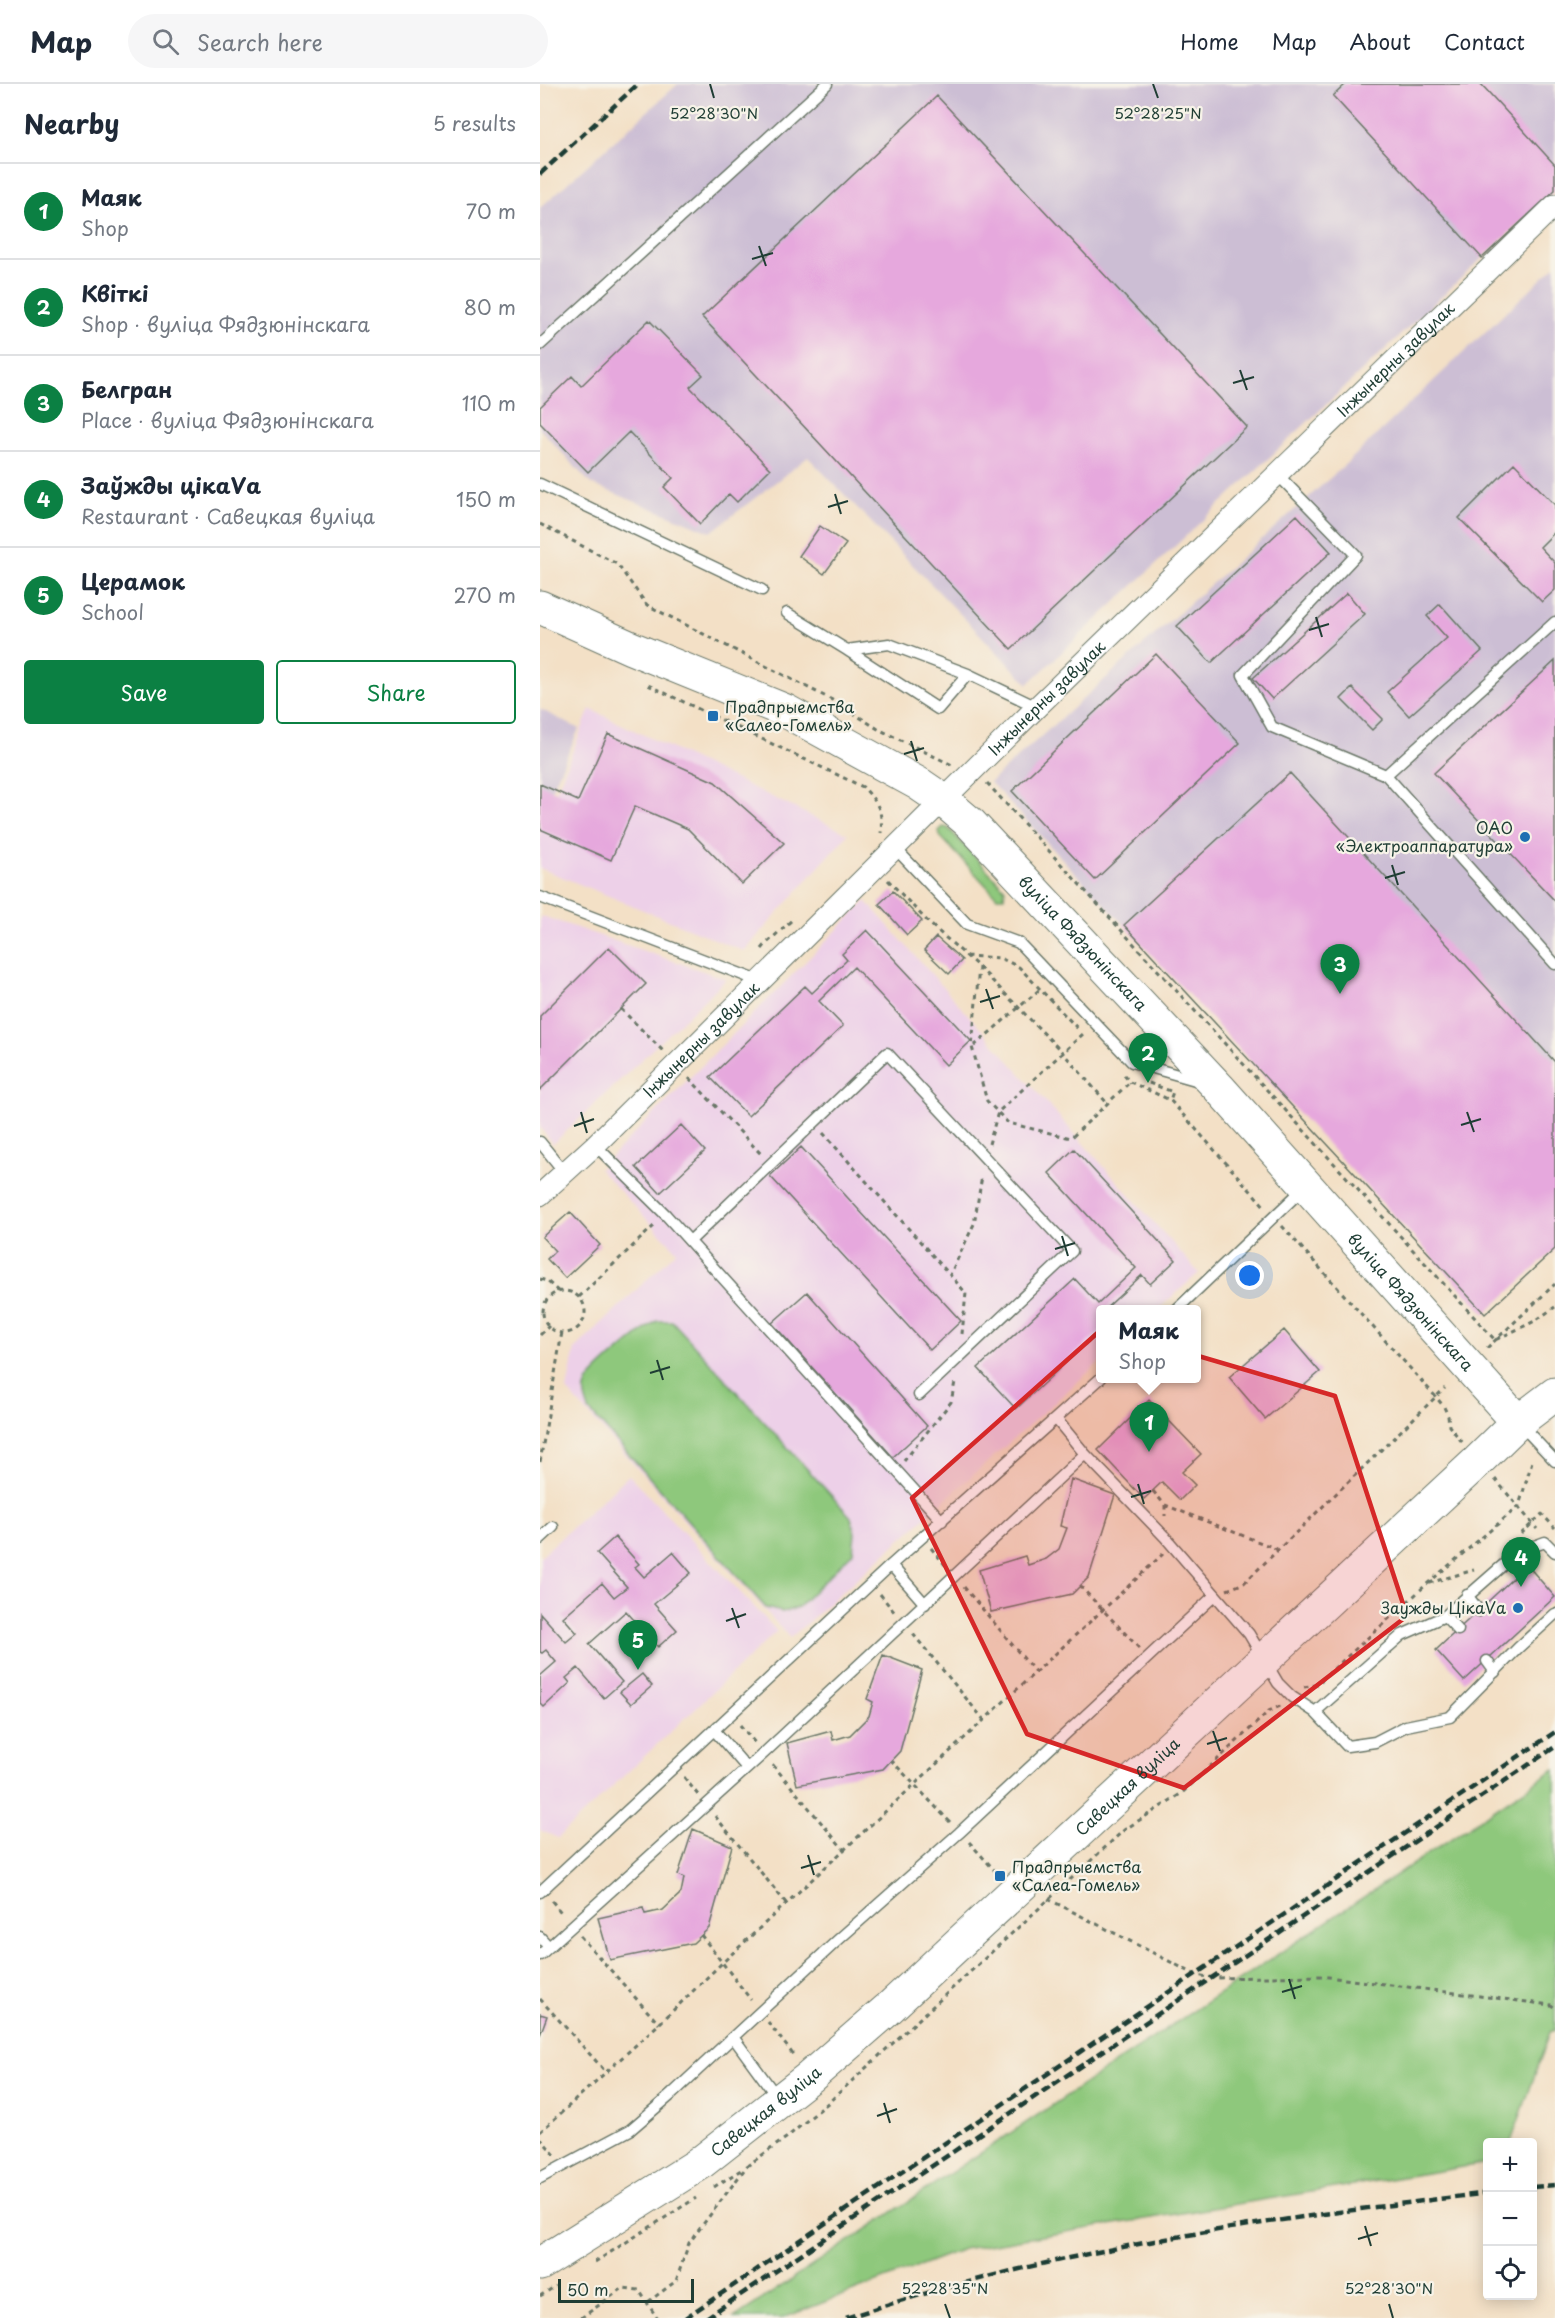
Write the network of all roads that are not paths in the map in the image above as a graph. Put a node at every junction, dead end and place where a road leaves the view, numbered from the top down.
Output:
1 (827, 84) edge
2 (1555, 205) edge
3 (540, 345) edge
4 (1277, 474) junction
5 (540, 484) edge
6 (762, 590) dead end
7 (540, 608) edge
8 (787, 613) dead end
9 (1555, 622) edge
10 (847, 650) junction
11 (968, 674) junction
12 (1037, 707) junction
13 (1386, 775) junction
14 (944, 801) junction
15 (888, 842) junction
16 (540, 897) edge
17 (1555, 964) edge
18 (759, 981) junction
19 (1219, 1088) junction
20 (540, 1142) edge
21 (595, 1145) junction
22 (565, 1173) junction
23 (1307, 1186) junction
24 (540, 1195) edge
25 (690, 1241) junction
26 (1181, 1305) edge
27 (1096, 1383) edge
28 (1555, 1394) edge
29 (919, 1395) dead end
30 (1057, 1420) junction
31 (1518, 1422) junction
32 (1085, 1454) junction
33 (1555, 1461) edge
34 (942, 1521) junction
35 (553, 1527) dead end
36 (540, 1539) edge
37 (1555, 1552) edge
38 (891, 1565) junction
39 (1215, 1595) junction
40 (1467, 1595) junction
41 (925, 1604) junction
42 (1479, 1611) dead end
43 (1555, 1614) edge
44 (1445, 1616) junction
45 (1458, 1630) dead end
46 (1265, 1660) junction
47 (1487, 1661) dead end
48 (1494, 1672) junction
49 (1315, 1712) junction
50 (714, 1730) junction
51 (747, 1768) junction
52 (542, 1891) edge
53 (540, 1937) edge
54 (544, 1951) edge
55 (733, 2037) junction
56 (781, 2102) junction
57 (540, 2178) edge
58 (549, 2275) edge

1 - 3 lane
2 - 4 street, Інжынерны завулак
4 - 12 street, Інжынерны завулак
4 - 13 lane
5 - 6 lane
7 - 14 main road, вуліца Фядзюнінскага
8 - 10 lane
9 - 13 lane
10 - 11 lane
10 - 11 lane
11 - 12 lane
12 - 14 street, Інжынерны завулак
13 - 17 lane
14 - 15 street, Інжынерны завулак
14 - 19 main road, вуліца Фядзюнінскага
15 - 18 street, Інжынерны завулак
15 - 19 lane
16 - 18 lane
18 - 21 street, Інжынерны завулак
19 - 23 main road, вуліца Фядзюнінскага
20 - 22 lane
21 - 22 street, Інжынерны завулак
21 - 25 lane
22 - 24 street, Інжынерны завулак
23 - 26 lane
23 - 31 main road, вуліца Фядзюнінскага
25 - 29 lane
25 - 34 lane
27 - 30 lane
28 - 31 main road, Савецкая вуліца
30 - 32 lane
30 - 34 lane
31 - 33 lane
31 - 46 main road, Савецкая вуліца
32 - 39 lane
32 - 41 lane
34 - 38 lane
35 - 36 lane
37 - 40 lane
38 - 41 lane
38 - 50 lane
39 - 46 lane
39 - 55 lane
40 - 42 lane
40 - 44 lane
41 - 51 lane
43 - 48 lane
44 - 45 lane
44 - 49 lane
46 - 49 lane
46 - 56 main road, Савецкая вуліца
47 - 48 lane
48 - 49 lane
50 - 51 lane
50 - 52 lane
51 - 54 lane
53 - 54 lane
55 - 56 lane
55 - 57 lane
56 - 58 main road, Савецкая вуліца

